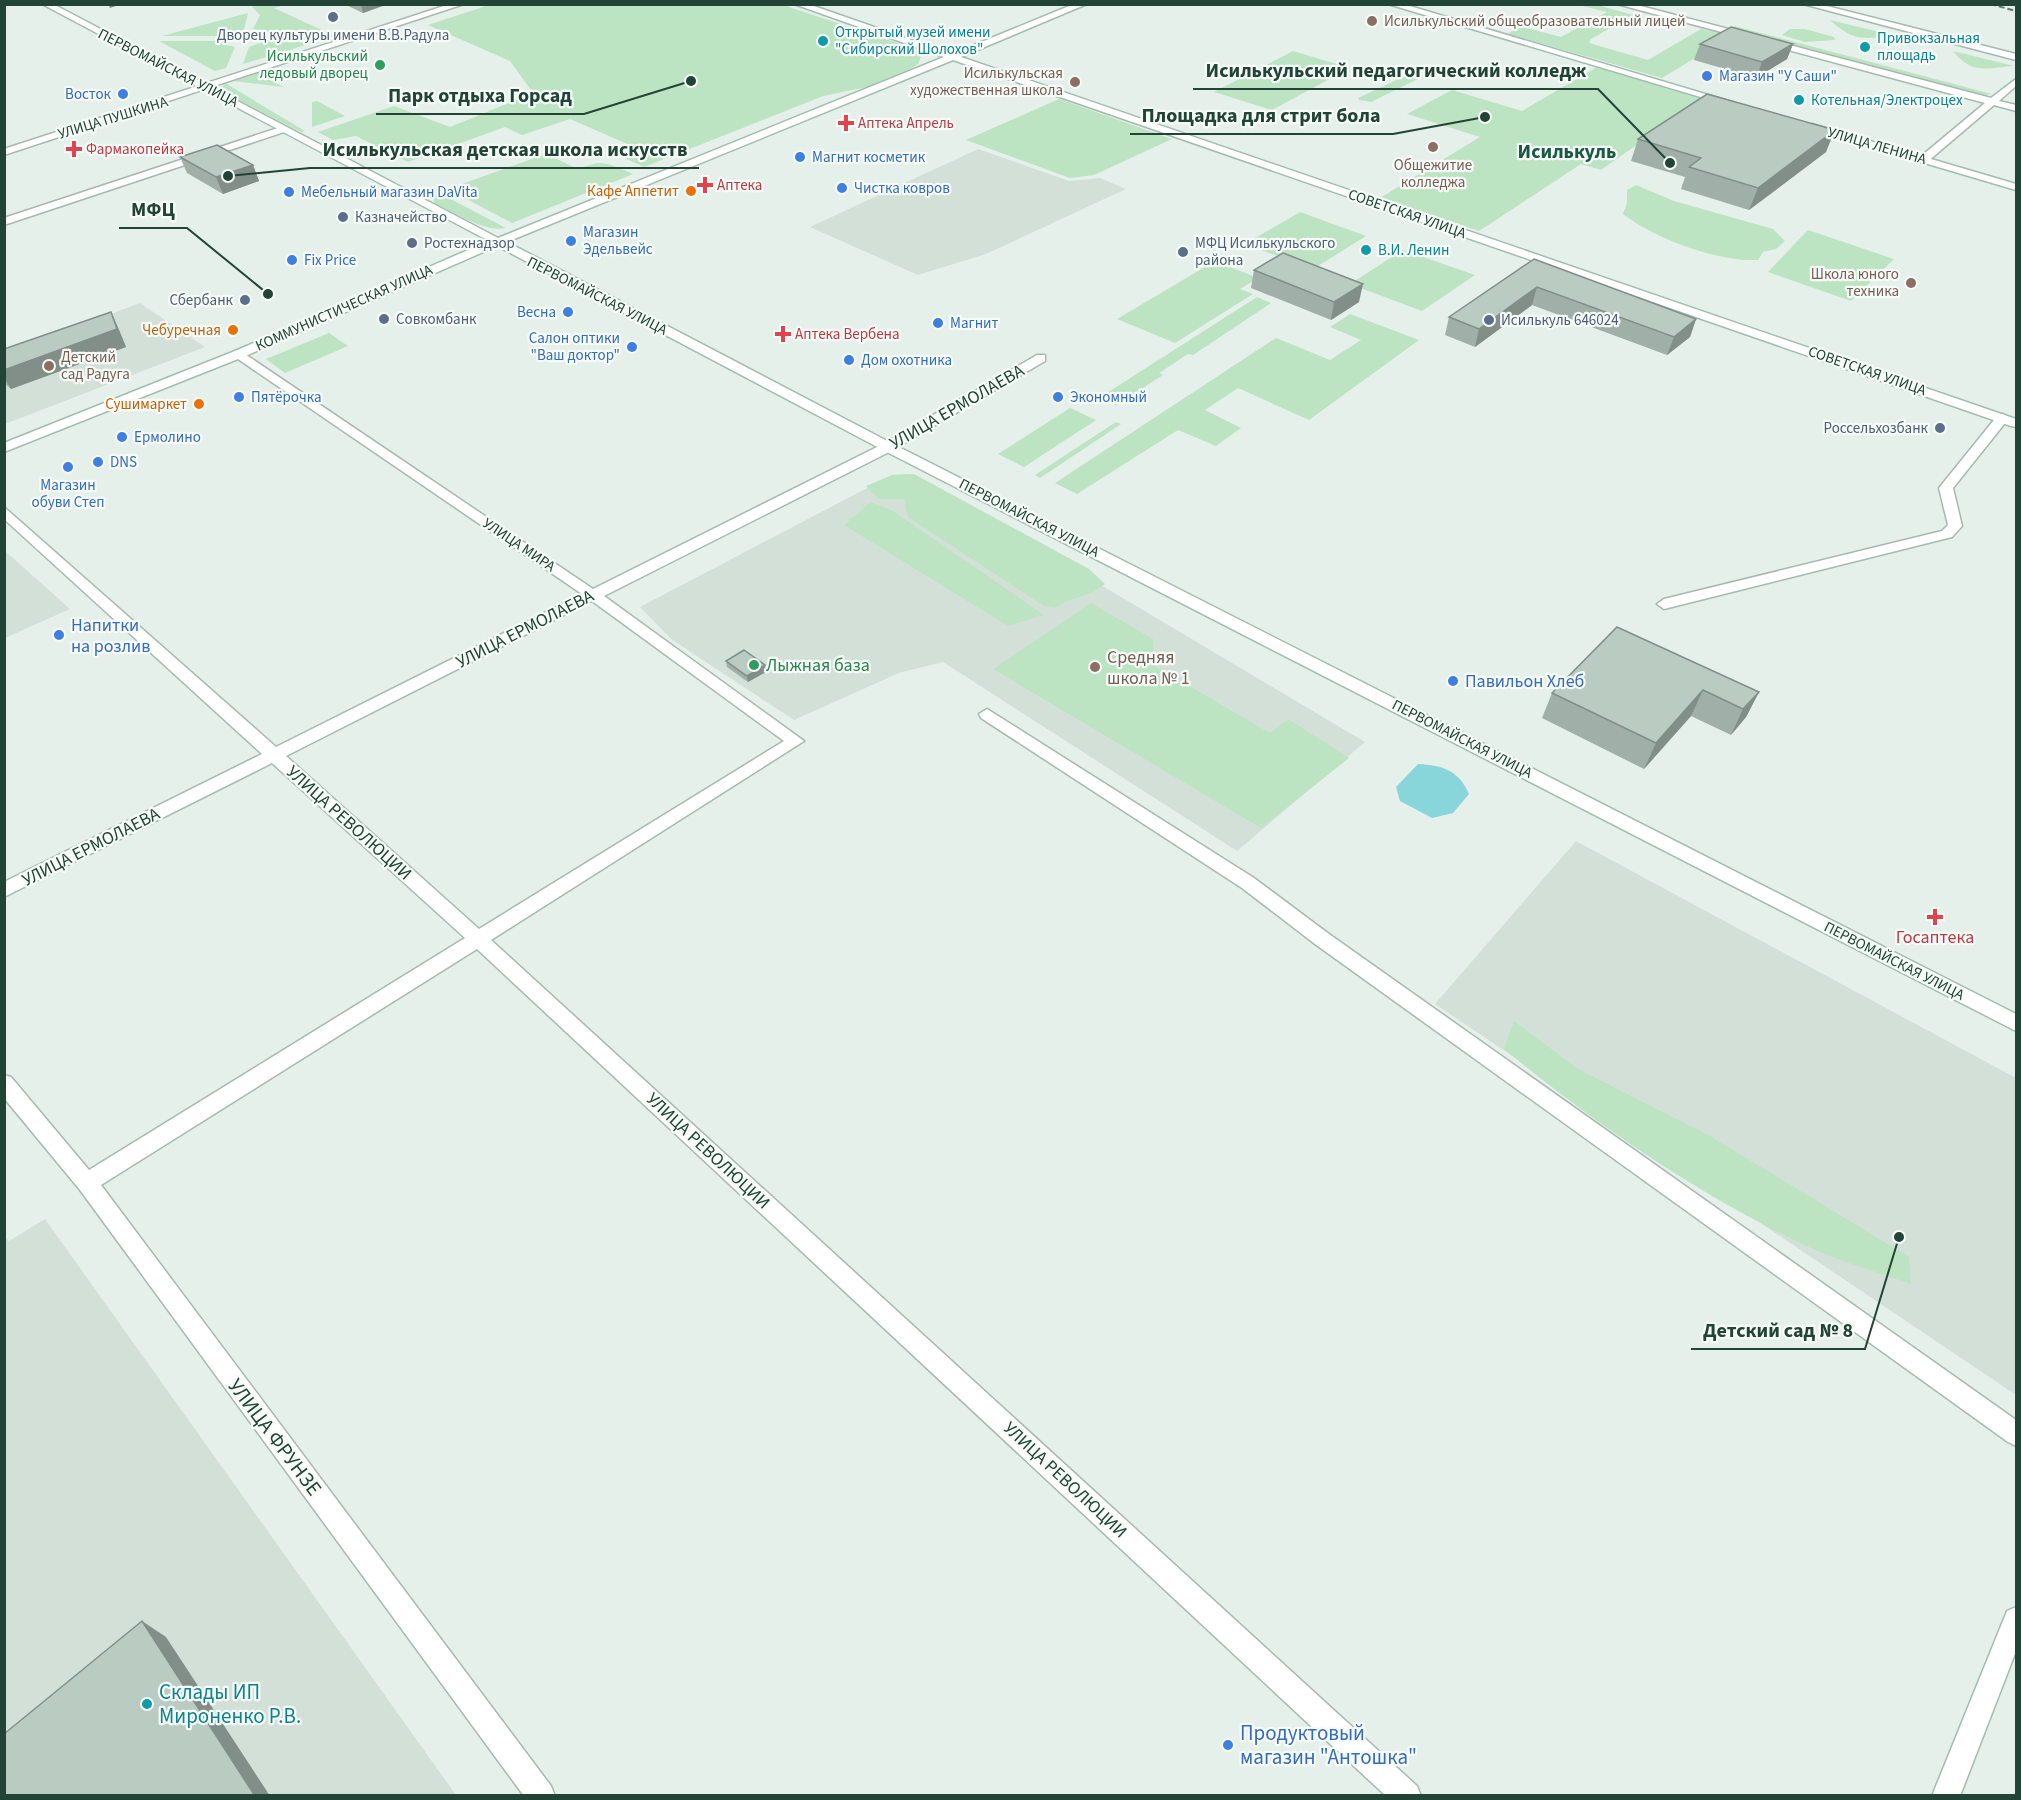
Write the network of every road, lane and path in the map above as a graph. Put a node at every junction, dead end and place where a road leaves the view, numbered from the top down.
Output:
1 (46, 4) edge
2 (460, 4) edge
3 (798, 4) edge
4 (1083, 4) edge
5 (1392, 4) edge
6 (1621, 4) edge
7 (1808, 4) edge
8 (956, 57) junction
9 (2016, 57) edge
10 (2016, 82) edge
11 (206, 87) junction
12 (1994, 101) junction
13 (1743, 107) edge
14 (2016, 108) edge
15 (1799, 123) edge
16 (284, 129) junction
17 (4, 152) edge
18 (1923, 160) junction
19 (2016, 187) edge
20 (4, 222) edge
21 (496, 244) junction
22 (239, 354) junction
23 (1041, 358) dead end
24 (2010, 420) edge
25 (888, 447) junction
26 (4, 448) edge
27 (4, 511) edge
28 (593, 595) junction
29 (1664, 604) dead end
30 (987, 714) dead end
31 (274, 755) junction
32 (4, 891) edge
33 (478, 939) junction
34 (2016, 1023) edge
35 (4, 1083) edge
36 (87, 1182) junction
37 (2016, 1434) edge
38 (2016, 1620) edge
39 (541, 1796) edge
40 (1407, 1796) edge
41 (1946, 1796) edge

1 - 11 street, ПЕРВОМАЙСКАЯ УЛИЦА
2 - 11 street, УЛИЦА ПУШКИНА
3 - 8 street, СОВЕТСКАЯ УЛИЦА
4 - 8 street, КОММУНИСТИЧЕСКАЯ УЛИЦА
5 - 13 street
6 - 12 street
7 - 9 street
8 - 21 street, КОММУНИСТИЧЕСКАЯ УЛИЦА
8 - 24 street, СОВЕТСКАЯ УЛИЦА
10 - 12 street
11 - 16 street, ПЕРВОМАЙСКАЯ УЛИЦА
11 - 17 street, УЛИЦА ПУШКИНА
12 - 14 street
12 - 18 street
15 - 18 street, УЛИЦА ЛЕНИНА
16 - 20 street
16 - 21 street, ПЕРВОМАЙСКАЯ УЛИЦА
18 - 19 street, УЛИЦА ЛЕНИНА
21 - 22 street, КОММУНИСТИЧЕСКАЯ УЛИЦА
21 - 25 street, ПЕРВОМАЙСКАЯ УЛИЦА
22 - 26 street, КОММУНИСТИЧЕСКАЯ УЛИЦА
22 - 28 street, УЛИЦА МИРА
23 - 25 street, УЛИЦА ЕРМОЛАЕВА
24 - 29 street
25 - 28 street, УЛИЦА ЕРМОЛАЕВА
25 - 34 street, ПЕРВОМАЙСКАЯ УЛИЦА
27 - 31 street, УЛИЦА РЕВОЛЮЦИИ
28 - 31 street, УЛИЦА ЕРМОЛАЕВА
28 - 33 street, УЛИЦА МИРА
30 - 37 street
31 - 32 street, УЛИЦА ЕРМОЛАЕВА
31 - 33 street, УЛИЦА РЕВОЛЮЦИИ
33 - 36 street
33 - 40 street, УЛИЦА РЕВОЛЮЦИИ
35 - 36 street, УЛИЦА ФРУНЗЕ
36 - 39 street, УЛИЦА ФРУНЗЕ
38 - 41 street

